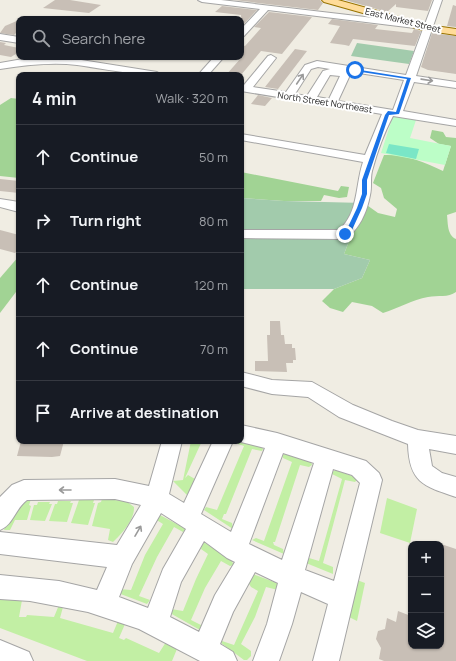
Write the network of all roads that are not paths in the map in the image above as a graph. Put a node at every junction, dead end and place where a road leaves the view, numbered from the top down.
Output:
1 (202, 0) edge
2 (284, 0) edge
3 (327, 0) edge
4 (438, 0) edge
5 (266, 8) junction
6 (275, 9) junction
7 (399, 22) junction
8 (427, 28) junction
9 (244, 31) edge
10 (456, 32) edge
11 (0, 37) edge
12 (16, 40) edge
13 (271, 58) dead end
14 (33, 60) edge
15 (216, 60) edge
16 (0, 66) edge
17 (333, 69) junction
18 (138, 72) edge
19 (206, 72) edge
20 (409, 78) junction
21 (456, 85) edge
22 (244, 88) edge
23 (244, 89) edge
24 (288, 96) junction
25 (310, 100) junction
26 (332, 103) junction
27 (393, 113) junction
28 (456, 123) edge
29 (244, 138) edge
30 (370, 160) junction
31 (0, 203) edge
32 (16, 206) edge
33 (244, 234) edge
34 (244, 380) edge
35 (244, 435) edge
36 (418, 439) junction
37 (277, 442) junction
38 (171, 444) edge
39 (222, 444) edge
40 (456, 445) edge
41 (326, 458) junction
42 (456, 487) edge
43 (156, 498) junction
44 (0, 519) edge
45 (194, 523) junction
46 (0, 543) edge
47 (243, 554) junction
48 (123, 557) junction
49 (292, 577) junction
50 (0, 587) edge
51 (342, 597) junction
52 (104, 604) junction
53 (155, 624) junction
54 (0, 653) edge
55 (214, 655) edge
56 (20, 661) edge
57 (266, 661) edge
58 (326, 661) edge

1 - 5 street
2 - 6 street
3 - 7 main road, East Market Street
4 - 8 street
5 - 6 street
5 - 9 street
6 - 7 street
7 - 8 main road, East Market Street
8 - 10 main road, East Market Street
8 - 20 street
11 - 12 street
13 - 22 street
14 - 16 street
14 - 18 street
15 - 19 street
17 - 20 street
24 -> 17 street
17 - 25 street
17 - 26 street
20 -> 21 street
20 - 27 street
23 - 24 street, North Street Northeast
24 - 25 street, North Street Northeast
25 - 26 street, North Street Northeast
26 - 27 street, North Street Northeast
27 - 28 street, North Street Northeast
27 - 30 street
29 - 30 street
30 - 33 street
31 - 32 street
34 - 36 street
35 - 37 street
36 - 40 street
36 - 42 street
37 - 41 street
37 - 47 street
38 - 43 street
39 - 45 street
41 - 49 street
41 - 51 street
43 -> 44 street
43 - 45 street
48 -> 43 street
45 - 47 street
45 - 53 street
46 - 48 street
47 - 49 street
47 - 55 street
48 - 52 street
49 - 51 street
49 - 57 street
50 - 52 street
51 - 58 street
52 - 53 street
53 - 55 street
54 - 56 street

